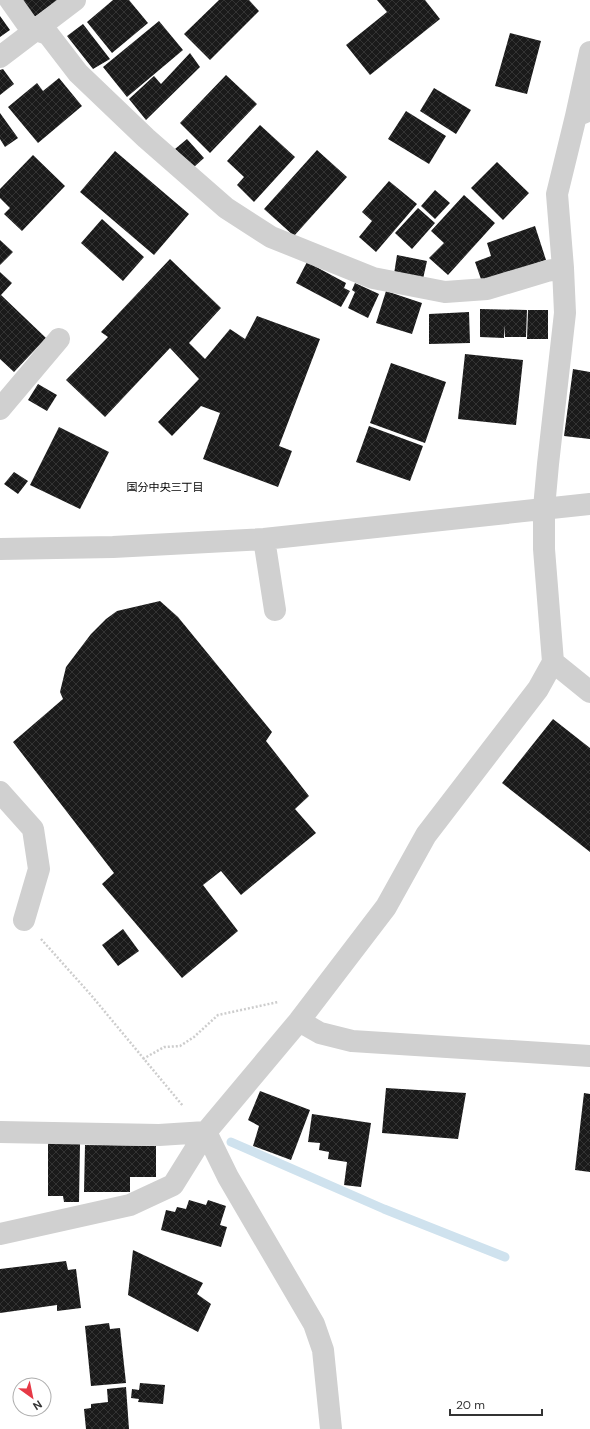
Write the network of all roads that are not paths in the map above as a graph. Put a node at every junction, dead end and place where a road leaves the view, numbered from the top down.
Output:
1 (10, 0) edge
2 (75, 0) edge
3 (36, 30) junction
4 (590, 52) edge
5 (0, 57) edge
6 (583, 113) edge
7 (563, 268) junction
8 (59, 339) dead end
9 (0, 409) edge
10 (590, 504) edge
11 (544, 508) junction
12 (264, 539) junction
13 (0, 549) edge
14 (275, 610) dead end
15 (553, 662) junction
16 (590, 692) edge
17 (0, 792) edge
18 (24, 920) road end
19 (299, 1021) junction
20 (590, 1056) edge
21 (0, 1132) edge
22 (206, 1132) junction
23 (0, 1234) edge
24 (331, 1429) edge

1 - 3 street
2 - 3 street
3 - 5 street
3 - 7 street
4 - 6 street
6 - 7 street
7 - 11 street
8 - 9 street
10 - 11 street
11 - 12 street
11 - 15 street
12 - 13 street
12 - 14 street
15 - 16 street
15 - 19 street
17 - 18 street
19 - 20 street
19 - 22 street
21 - 22 street
22 - 23 street
22 - 24 street

